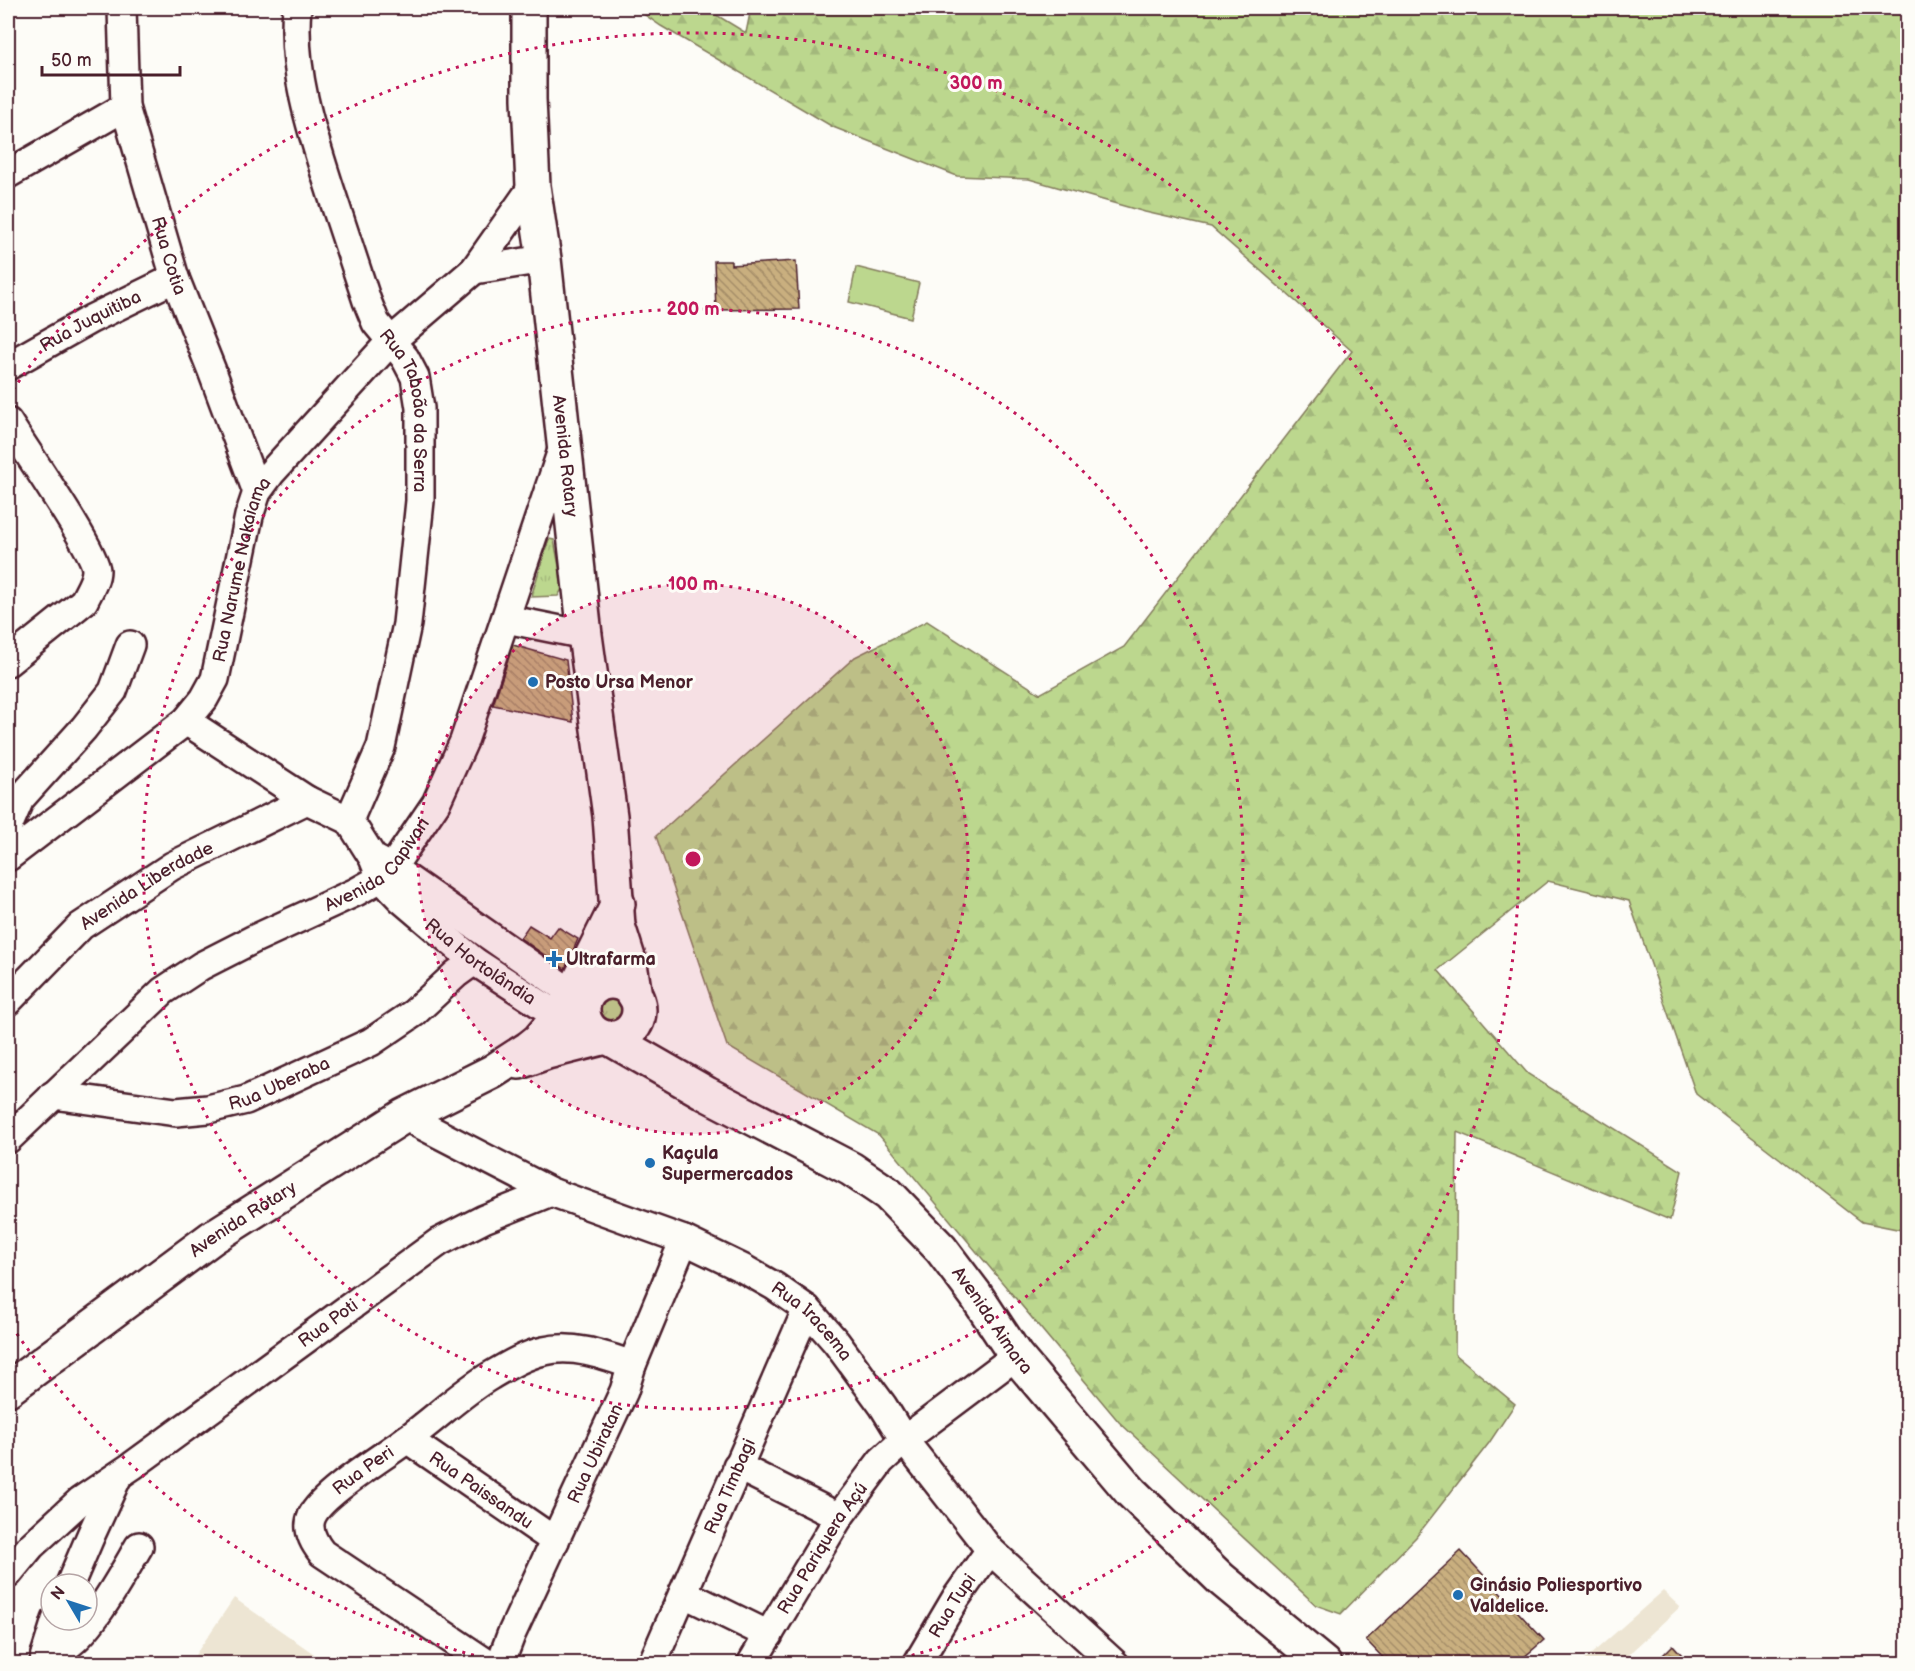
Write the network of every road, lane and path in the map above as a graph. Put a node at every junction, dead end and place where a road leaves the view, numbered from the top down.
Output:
1 (122, 8) edge
2 (297, 8) edge
3 (529, 8) edge
4 (125, 107) junction
5 (8, 174) edge
6 (533, 186) junction
7 (544, 259) junction
8 (474, 270) junction
9 (175, 278) junction
10 (390, 342) junction
11 (8, 366) edge
12 (8, 422) edge
13 (563, 446) junction
14 (257, 492) junction
15 (506, 619) junction
16 (585, 635) junction
17 (130, 645) dead end
18 (8, 662) edge
19 (186, 721) junction
20 (307, 800) junction
21 (349, 820) junction
22 (8, 827) edge
23 (8, 857) edge
24 (382, 868) junction
25 (618, 904) junction
26 (474, 960) junction
27 (8, 1001) edge
28 (637, 1001) junction
29 (566, 1005) junction
30 (601, 1036) junction
31 (492, 1072) junction
32 (684, 1081) junction
33 (53, 1095) junction
34 (404, 1116) junction
35 (8, 1139) edge
36 (551, 1192) junction
37 (684, 1240) junction
38 (807, 1309) junction
39 (1016, 1356) junction
40 (632, 1365) junction
41 (8, 1389) edge
42 (407, 1439) junction
43 (904, 1440) junction
44 (737, 1466) junction
45 (118, 1476) junction
46 (839, 1517) junction
47 (555, 1541) junction
48 (139, 1546) dead end
49 (990, 1550) junction
50 (75, 1572) edge
51 (8, 1574) edge
52 (683, 1593) junction
53 (53, 1632) edge
54 (769, 1635) junction
55 (45, 1659) edge
56 (488, 1664) edge
57 (500, 1664) edge
58 (651, 1664) edge
59 (751, 1664) edge
60 (917, 1664) edge
61 (1115, 1664) edge
62 (1324, 1664) edge

1 - 4 street, Rua Cotia
2 - 10 street, Rua Taboão da Serra
3 - 6 main road, Avenida Rotary
4 - 5 street
4 - 9 street, Rua Cotia
6 - 7 main road, Avenida Rotary
6 - 8 street, Rua Narume Nakaiama
7 - 8 street
7 - 13 main road, Avenida Rotary
8 - 10 street, Rua Narume Nakaiama
9 - 11 street, Rua Juquitiba
9 - 14 street, Rua Cotia
10 - 14 street, Rua Narume Nakaiama
10 - 21 street, Rua Taboão da Serra
12 - 18 street
13 - 15 street, Avenida Capivari
13 - 16 main road, Avenida Rotary
14 - 19 street, Rua Narume Nakaiama
15 - 16 street
15 - 24 street, Avenida Capivari
16 - 25 main road, Avenida Rotary
17 - 22 street
19 - 20 street
19 - 23 street, Rua Narume Nakaiama
20 - 21 street
20 - 27 street, Avenida Liberdade
21 - 24 street
24 - 26 street, Rua Hortolândia
24 - 29 street, Rua Hortolândia
24 - 33 street, Avenida Capivari
25 - 28 main road, Avenida Rotary
25 - 29 main road, Avenida Rotary
26 - 29 street, Rua Hortolândia
26 - 33 street, Rua Uberaba
28 - 30 main road
28 - 30 main road
28 - 32 main road, Avenida Rotary
29 - 30 street, Rua Hortolândia
29 - 31 main road, Avenida Rotary
30 - 31 main road, Avenida Rotary
30 - 32 main road, Avenida Aimara
31 - 34 main road, Avenida Rotary
32 - 39 main road, Avenida Aimara
33 - 35 street, Avenida Capivari
34 - 36 street, Rua Iracema
34 - 41 main road, Avenida Rotary
36 - 37 street, Rua Iracema
36 - 45 street, Rua Poti
37 - 38 street, Rua Iracema
37 - 40 street, Rua Ubiratan
38 - 43 street, Rua Iracema
38 - 44 street, Rua Timbagi
39 - 43 street, Rua Pariquera Açú
39 - 62 main road, Avenida Aimara
40 - 42 street, Rua Peri
40 - 47 street, Rua Ubiratan
42 - 47 street, Rua Paissandu
42 - 56 street, Rua Peri
43 - 46 street, Rua Pariquera Açú
43 - 49 street, Rua Iracema
44 - 46 street
44 - 52 street, Rua Timbagi
45 - 50 street
45 - 51 street, Rua Poti
46 - 54 street, Rua Pariquera Açú
47 - 57 street, Rua Ubiratan
48 - 55 street
49 - 60 street, Rua Tupi
49 - 61 street, Rua Iracema
52 - 54 street
52 - 58 street, Rua Timbagi
53 - 55 street
54 - 59 street, Rua Pariquera Açú

